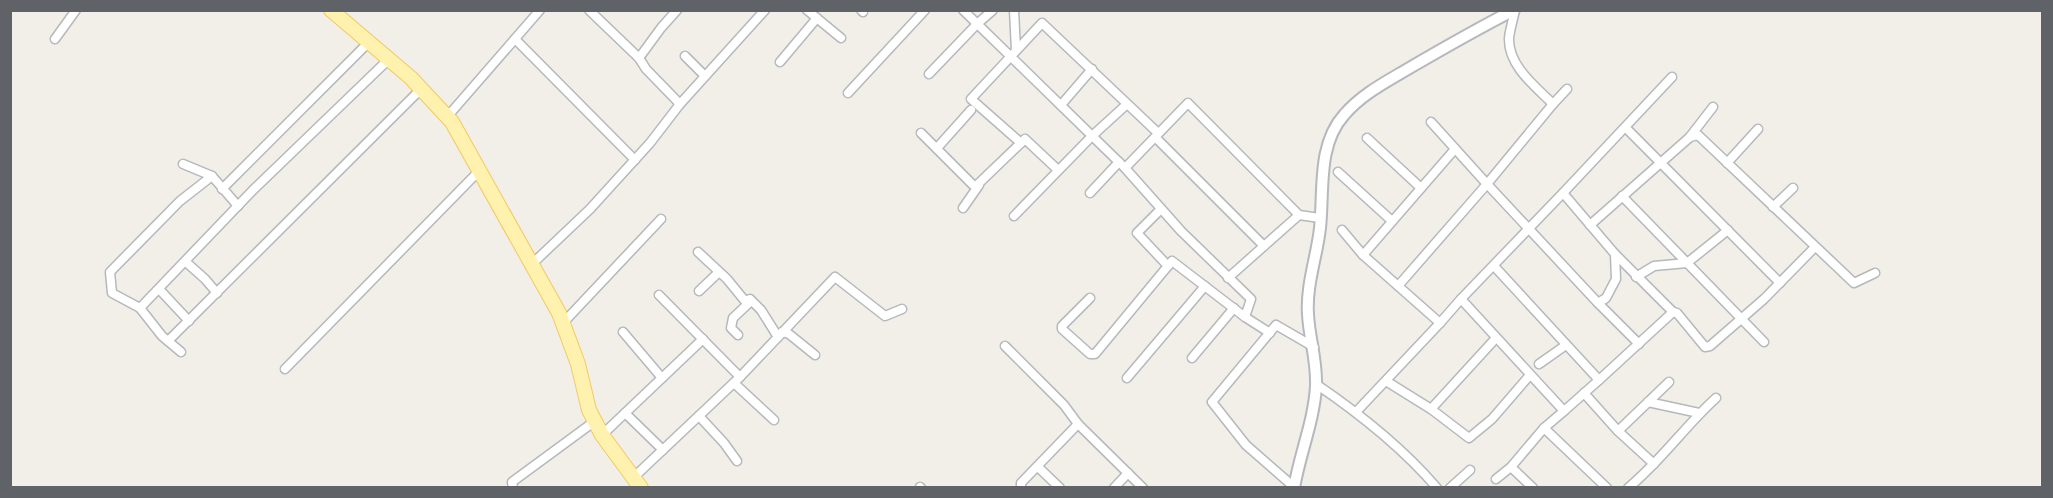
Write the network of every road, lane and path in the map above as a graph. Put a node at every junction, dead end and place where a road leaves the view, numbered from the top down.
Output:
1 (76, 10) edge
2 (331, 10) edge
3 (540, 10) edge
4 (589, 10) edge
5 (677, 10) edge
6 (765, 10) edge
7 (807, 10) edge
8 (925, 10) edge
9 (963, 10) edge
10 (993, 10) edge
11 (1014, 10) edge
12 (1514, 10) edge
13 (817, 18) junction
14 (977, 24) junction
15 (841, 38) dead end
16 (55, 39) dead end
17 (515, 39) junction
18 (369, 42) junction
19 (1013, 53) junction
20 (685, 56) dead end
21 (639, 58) junction
22 (389, 59) junction
23 (780, 62) dead end
24 (1092, 69) junction
25 (929, 74) dead end
26 (705, 76) junction
27 (1672, 77) dead end
28 (422, 89) junction
29 (1567, 89) dead end
30 (848, 93) dead end
31 (680, 104) junction
32 (1553, 104) junction
33 (1061, 105) junction
34 (1126, 105) junction
35 (1713, 107) dead end
36 (970, 110) dead end
37 (447, 117) junction
38 (1431, 122) dead end
39 (1626, 128) junction
40 (1758, 129) dead end
41 (921, 133) dead end
42 (1156, 135) junction
43 (1092, 136) junction
44 (1367, 138) dead end
45 (1689, 138) junction
46 (1021, 143) junction
47 (937, 148) junction
48 (1455, 148) junction
49 (635, 160) junction
50 (1661, 162) junction
51 (1727, 163) junction
52 (183, 164) dead end
53 (1122, 165) junction
54 (1058, 170) junction
55 (478, 171) junction
56 (1338, 172) dead end
57 (212, 176) junction
58 (1487, 184) junction
59 (979, 185) junction
60 (1421, 188) junction
61 (1793, 188) dead end
62 (222, 189) junction
63 (1090, 193) dead end
64 (1563, 194) junction
65 (1622, 196) junction
66 (238, 206) junction
67 (1773, 207) junction
68 (963, 208) dead end
69 (1161, 209) junction
70 (1299, 215) junction
71 (1014, 216) dead end
72 (1320, 218) junction
73 (661, 219) dead end
74 (1392, 221) junction
75 (1590, 225) junction
76 (1530, 228) junction
77 (1342, 230) dead end
78 (1728, 230) junction
79 (1264, 246) junction
80 (1815, 247) junction
81 (698, 252) dead end
82 (1615, 254) junction
83 (1363, 255) junction
84 (186, 262) junction
85 (1687, 263) junction
86 (531, 265) junction
87 (1168, 266) junction
88 (1494, 266) junction
89 (719, 272) junction
90 (1875, 273) dead end
91 (1636, 277) junction
92 (1228, 278) junction
93 (1780, 283) junction
94 (1206, 286) junction
95 (1398, 286) junction
96 (159, 289) junction
97 (699, 291) dead end
98 (217, 293) junction
99 (659, 295) dead end
100 (1090, 298) dead end
101 (1461, 299) junction
102 (751, 301) junction
103 (1598, 303) junction
104 (140, 308) junction
105 (1234, 308) junction
106 (902, 309) dead end
107 (1673, 312) junction
108 (1245, 317) junction
109 (1741, 319) junction
110 (189, 321) junction
111 (563, 323) junction
112 (1440, 323) junction
113 (623, 332) dead end
114 (1269, 333) junction
115 (780, 334) junction
116 (738, 336) dead end
117 (1496, 338) junction
118 (703, 339) junction
119 (168, 341) junction
120 (1764, 342) dead end
121 (1639, 344) junction
122 (1566, 345) junction
123 (1005, 346) dead end
124 (1314, 347) junction
125 (181, 352) dead end
126 (815, 355) dead end
127 (1192, 358) dead end
128 (1539, 364) dead end
129 (285, 369) dead end
130 (1530, 375) junction
131 (662, 378) junction
132 (1127, 378) dead end
133 (737, 380) junction
134 (1599, 380) junction
135 (1386, 381) junction
136 (1669, 382) dead end
137 (1316, 384) junction
138 (1584, 393) junction
139 (1716, 398) dead end
140 (1647, 402) junction
141 (1431, 409) junction
142 (1357, 411) junction
143 (1564, 411) junction
144 (625, 413) junction
145 (1699, 413) junction
146 (699, 416) junction
147 (774, 420) dead end
148 (595, 421) junction
149 (1078, 424) junction
150 (1544, 428) junction
151 (1618, 431) junction
152 (602, 435) junction
153 (663, 450) junction
154 (737, 461) dead end
155 (1654, 464) junction
156 (1038, 466) junction
157 (1511, 466) junction
158 (1470, 470) dead end
159 (1128, 473) junction
160 (1496, 479) dead end
161 (637, 483) edge
162 (1294, 487) edge
163 (513, 488) edge
164 (1021, 488) edge
165 (1060, 488) edge
166 (1113, 488) edge
167 (1143, 488) edge
168 (1437, 488) edge
169 (1450, 488) edge
170 (1533, 488) edge
171 (1607, 488) edge
172 (1628, 488) edge

1 - 16 street
2 - 18 main road
3 - 17 street
4 - 21 street
5 - 21 street
6 - 26 street
7 - 13 street
8 - 30 street
9 - 14 street
10 - 14 street
11 - 19 street
12 - 32 street
12 - 72 street
13 - 15 street
13 - 23 street
14 - 19 street
14 - 25 street
17 - 37 street
17 - 49 street
18 - 22 main road
18 - 62 street
19 - 24 street
19 - 33 street
19 - 46 street
20 - 26 street
21 - 31 street
22 - 28 main road
22 - 66 street
24 - 33 street
24 - 34 street
26 - 31 street
27 - 39 street
28 - 37 main road
28 - 98 street
29 - 32 street
31 - 49 street
32 - 58 street
33 - 43 street
34 - 42 street
34 - 43 street
35 - 45 street
36 - 47 street
37 - 55 main road
38 - 48 street
39 - 50 street
39 - 64 street
40 - 51 street
41 - 47 street
42 - 53 street
42 - 70 street
42 - 79 street
43 - 53 street
43 - 54 street
44 - 60 street
45 - 50 street
45 - 51 street
46 - 54 street
46 - 59 street
47 - 59 street
48 - 58 street
48 - 60 street
49 - 86 street
50 - 65 street
50 - 78 street
51 - 67 street
52 - 57 street
53 - 63 street
53 - 69 street
54 - 71 street
55 - 86 main road
55 - 129 street
56 - 74 street
57 - 62 street
57 - 104 street
58 - 76 street
58 - 95 street
59 - 68 street
60 - 74 street
61 - 67 street
62 - 66 street
64 - 75 street
64 - 76 street
65 - 75 street
65 - 85 street
66 - 84 street
67 - 80 street
69 - 87 street
69 - 92 street
70 - 72 street
70 - 79 street
72 - 124 street
73 - 111 street
74 - 83 street
75 - 82 street
76 - 88 street
76 - 103 street
77 - 83 street
78 - 85 street
78 - 93 street
79 - 92 street
80 - 90 street
80 - 93 street
81 - 89 street
82 - 91 street
82 - 103 street
83 - 95 street
84 - 96 street
84 - 98 street
85 - 91 street
85 - 109 street
86 - 111 main road
87 - 94 street
87 - 100 street
88 - 101 street
88 - 122 street
89 - 97 street
89 - 102 street
91 - 107 street
92 - 108 street
93 - 109 street
94 - 105 street
94 - 132 street
95 - 112 street
96 - 104 street
96 - 110 street
98 - 110 street
99 - 118 street
101 - 112 street
101 - 117 street
102 - 115 street
102 - 116 street
103 - 121 street
104 - 119 street
105 - 108 street
105 - 127 street
106 - 115 street
107 - 109 street
107 - 121 street
108 - 114 street
109 - 120 street
110 - 119 street
111 - 148 main road
112 - 135 street
113 - 131 street
114 - 124 street
114 - 162 street
115 - 126 street
115 - 133 street
117 - 130 street
117 - 141 street
118 - 131 street
118 - 133 street
119 - 125 street
121 - 134 street
122 - 128 street
122 - 134 street
123 - 149 street
124 - 137 street
130 - 141 street
130 - 143 street
131 - 144 street
133 - 146 street
133 - 147 street
134 - 138 street
135 - 141 street
135 - 142 street
136 - 140 street
137 - 142 street
137 - 162 street
138 - 143 street
138 - 151 street
139 - 145 street
140 - 145 street
140 - 151 street
142 - 168 street
143 - 150 street
144 - 152 street
144 - 153 street
145 - 155 street
146 - 153 street
146 - 154 street
148 - 152 main road
148 - 163 street
149 - 156 street
149 - 159 street
150 - 157 street
150 - 171 street
151 - 155 street
152 - 161 main road
153 - 161 street
155 - 172 street
156 - 164 street
156 - 165 street
157 - 160 street
157 - 170 street
158 - 169 street
159 - 166 street
159 - 167 street

